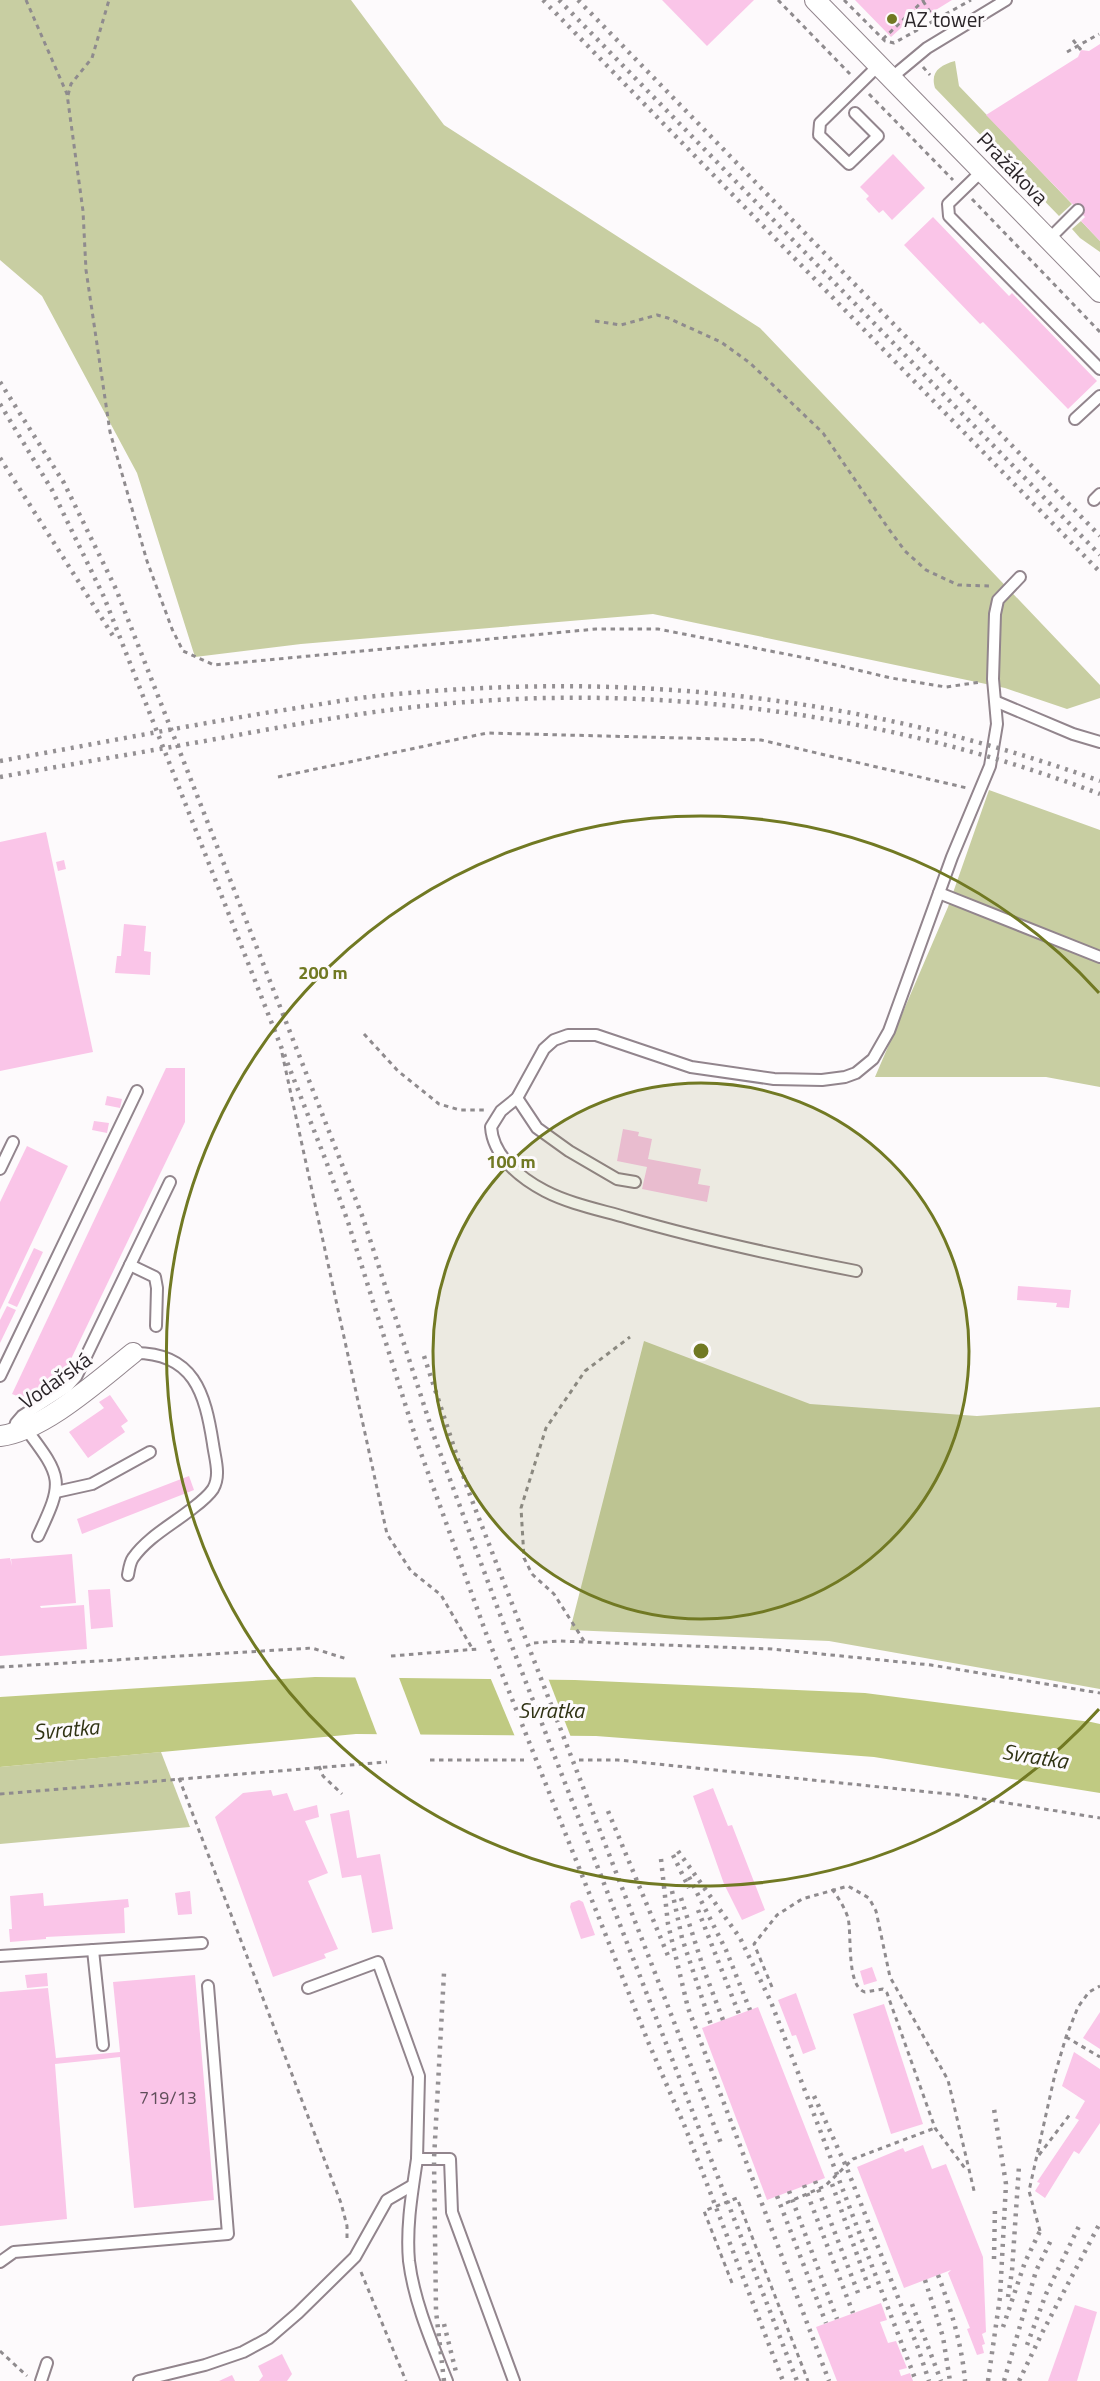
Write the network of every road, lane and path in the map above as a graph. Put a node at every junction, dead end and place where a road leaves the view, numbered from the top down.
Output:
1 (26, 0) edge
2 (109, 0) edge
3 (778, 0) edge
4 (815, 0) edge
5 (844, 0) edge
6 (923, 0) edge
7 (971, 0) edge
8 (1006, 0) edge
9 (935, 20) junction
10 (1099, 34) edge
11 (883, 39) junction
12 (1073, 40) dead end
13 (1078, 46) junction
14 (1081, 50) dead end
15 (1067, 52) dead end
16 (885, 72) junction
17 (860, 84) junction
18 (67, 96) junction
19 (855, 113) dead end
20 (982, 171) junction
21 (963, 190) junction
22 (1078, 210) dead end
23 (1049, 239) junction
24 (1100, 292) edge
25 (595, 321) dead end
26 (1100, 332) edge
27 (1100, 369) edge
28 (1100, 396) edge
29 (1075, 419) dead end
30 (1020, 577) dead end
31 (1009, 588) junction
32 (993, 679) junction
33 (997, 702) junction
34 (1100, 742) edge
35 (278, 777) dead end
36 (981, 791) junction
37 (939, 893) junction
38 (1100, 957) edge
39 (364, 1034) dead end
40 (282, 1053) dead end
41 (137, 1091) dead end
42 (517, 1098) junction
43 (501, 1111) junction
44 (12, 1142) dead end
45 (0, 1169) edge
46 (170, 1182) dead end
47 (635, 1182) dead end
48 (130, 1265) junction
49 (856, 1271) dead end
50 (156, 1326) dead end
51 (630, 1336) dead end
52 (133, 1353) joint
53 (0, 1376) edge
54 (13, 1433) edge
55 (150, 1452) dead end
56 (56, 1492) junction
57 (38, 1536) dead end
58 (128, 1575) dead end
59 (584, 1641) junction
60 (534, 1643) dead end
61 (472, 1648) junction
62 (478, 1649) dead end
63 (392, 1656) dead end
64 (347, 1659) dead end
65 (0, 1667) edge
66 (1100, 1693) edge
67 (430, 1760) dead end
68 (524, 1760) dead end
69 (579, 1760) dead end
70 (387, 1762) dead end
71 (319, 1766) junction
72 (178, 1778) junction
73 (0, 1794) edge
74 (342, 1794) dead end
75 (1100, 1818) edge
76 (832, 1889) junction
77 (202, 1943) dead end
78 (93, 1950) junction
79 (0, 1956) edge
80 (208, 1986) dead end
81 (1100, 1986) edge
82 (772, 1987) dead end
83 (308, 1988) dead end
84 (1066, 2037) junction
85 (103, 2045) dead end
86 (1100, 2057) edge
87 (1071, 2113) dead end
88 (935, 2128) junction
89 (1038, 2156) junction
90 (417, 2159) junction
91 (969, 2173) junction
92 (413, 2185) junction
93 (975, 2194) dead end
94 (786, 2203) dead end
95 (1040, 2231) dead end
96 (346, 2243) dead end
97 (355, 2257) junction
98 (0, 2262) edge
99 (732, 2283) dead end
100 (0, 2351) edge
101 (47, 2363) dead end
102 (33, 2381) edge
103 (41, 2381) edge
104 (139, 2381) edge
105 (406, 2381) edge
106 (447, 2381) edge
107 (514, 2381) edge
108 (808, 2381) edge

1 - 18 path
2 - 18 path
3 - 17 path
4 - 16 street, Pražákova
5 - 11 path
6 - 9 path
6 - 11 path
7 - 9 path
8 - 16 lane
9 - 11 path
10 - 13 path
12 - 13 path
13 - 14 path
13 - 15 path
16 - 17 lane
16 - 20 street, Pražákova
17 - 19 lane
17 - 21 path
18 - 32 path
20 - 21 lane
20 - 23 street, Pražákova
21 - 26 path
21 - 27 lane
22 - 23 lane
23 - 24 street, Pražákova
25 - 31 path
28 - 29 lane
30 - 31 lane
31 - 32 lane
32 - 33 lane
33 - 34 lane
33 - 36 lane
35 - 36 path
36 - 37 lane
37 - 38 lane
37 - 42 lane
39 - 43 path
40 - 61 path
41 - 53 lane
42 - 43 lane
42 - 47 lane
43 - 49 lane
44 - 45 lane
46 - 48 lane
48 - 50 lane
48 - 54 lane
51 - 59 path
52 - 54 street, Vodařská
52 - 58 lane
54 - 56 lane
55 - 56 lane
56 - 57 lane
59 - 60 path
59 - 66 path
61 - 62 path
61 - 63 path
64 - 65 path
67 - 68 path
69 - 75 path
70 - 71 path
71 - 72 path
71 - 74 path
72 - 73 path
72 - 96 path
76 - 82 path
76 - 88 path
76 - 91 path
77 - 78 lane
78 - 79 lane
78 - 85 lane
80 - 98 lane
81 - 84 path
83 - 90 lane
84 - 86 path
84 - 89 path
87 - 89 path
88 - 91 path
88 - 94 path
89 - 95 path
90 - 92 lane
90 - 107 lane
91 - 93 path
92 - 97 lane
92 - 106 lane
97 - 104 lane
97 - 105 path
99 - 108 path
100 - 102 path
101 - 103 lane

